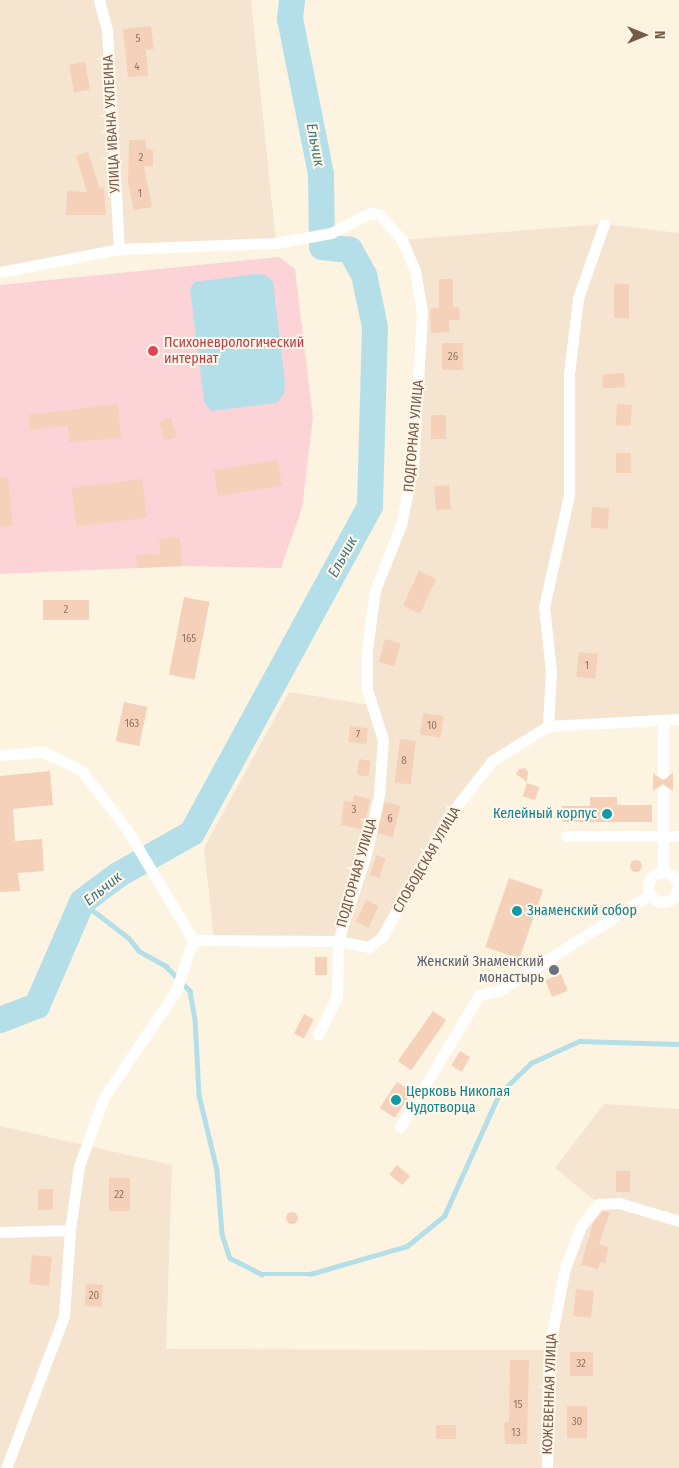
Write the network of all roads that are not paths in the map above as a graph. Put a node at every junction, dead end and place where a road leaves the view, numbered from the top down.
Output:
1 (99, 0) edge
2 (604, 224) dead end
3 (119, 249) junction
4 (0, 272) edge
5 (679, 719) edge
6 (663, 720) junction
7 (548, 726) junction
8 (0, 755) edge
9 (663, 773) dead end
10 (663, 791) dead end
11 (566, 836) dead end
12 (663, 836) junction
13 (679, 836) edge
14 (663, 872) junction
15 (678, 883) edge
16 (650, 894) junction
17 (194, 940) junction
18 (338, 941) junction
19 (318, 1035) dead end
20 (400, 1127) dead end
21 (679, 1222) edge
22 (70, 1230) junction
23 (0, 1232) edge
24 (6, 1468) edge
25 (547, 1468) edge

1 - 3 street, УЛИЦА ИВАНА УКЛЕИНА
2 - 7 street
3 - 4 street, ПОДГОРНАЯ УЛИЦА
3 - 18 street, ПОДГОРНАЯ УЛИЦА
5 - 6 street, СЛОБОДСКАЯ УЛИЦА
6 - 7 street, СЛОБОДСКАЯ УЛИЦА
6 - 9 street
7 - 18 street, СЛОБОДСКАЯ УЛИЦА
8 - 17 street
10 - 12 street
11 - 12 street
12 - 13 street
12 - 14 street
14 - 15 street
14 - 16 street
15 - 16 street
16 - 20 street
17 - 18 street
17 - 22 street
18 - 19 street, ПОДГОРНАЯ УЛИЦА
21 - 25 street, КОЖЕВЕННАЯ УЛИЦА
22 - 23 street
22 - 24 street

